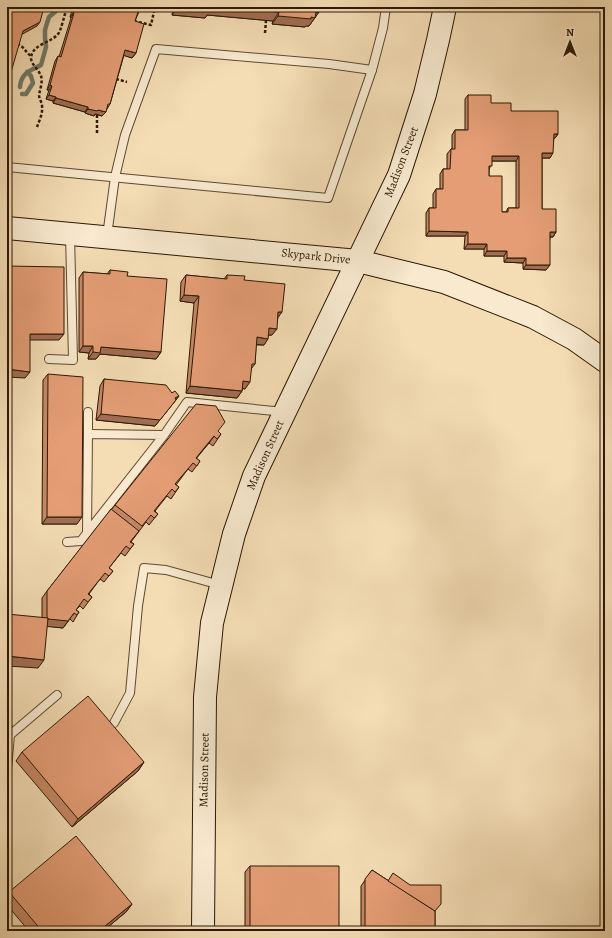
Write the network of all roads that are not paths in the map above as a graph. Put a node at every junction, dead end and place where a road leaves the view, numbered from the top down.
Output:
1 (386, 7) edge
2 (445, 7) edge
3 (372, 70) junction
4 (7, 168) edge
5 (115, 178) junction
6 (7, 228) edge
7 (70, 233) junction
8 (107, 237) junction
9 (358, 260) junction
10 (49, 359) dead end
11 (605, 361) edge
12 (88, 412) dead end
13 (285, 412) junction
14 (88, 434) junction
15 (164, 435) junction
16 (87, 533) junction
17 (67, 542) dead end
18 (220, 585) junction
19 (57, 695) dead end
20 (114, 723) dead end
21 (8, 733) edge
22 (7, 769) edge
23 (203, 931) edge

1 - 3 lane
2 - 9 main road, Madison Street
3 - 5 lane
3 - 5 lane
4 - 5 lane
5 - 8 lane
6 - 7 main road, Skypark Drive
7 - 8 main road, Skypark Drive
7 - 10 lane
8 - 9 main road, Skypark Drive
9 - 11 main road, Skypark Drive
9 - 13 main road, Madison Street
12 - 14 lane
13 - 15 lane
13 - 18 main road, Madison Street
14 - 15 lane
14 - 16 lane
15 - 16 lane
16 - 17 lane
18 - 20 lane
18 - 23 main road, Madison Street
19 - 21 lane
21 - 22 lane

